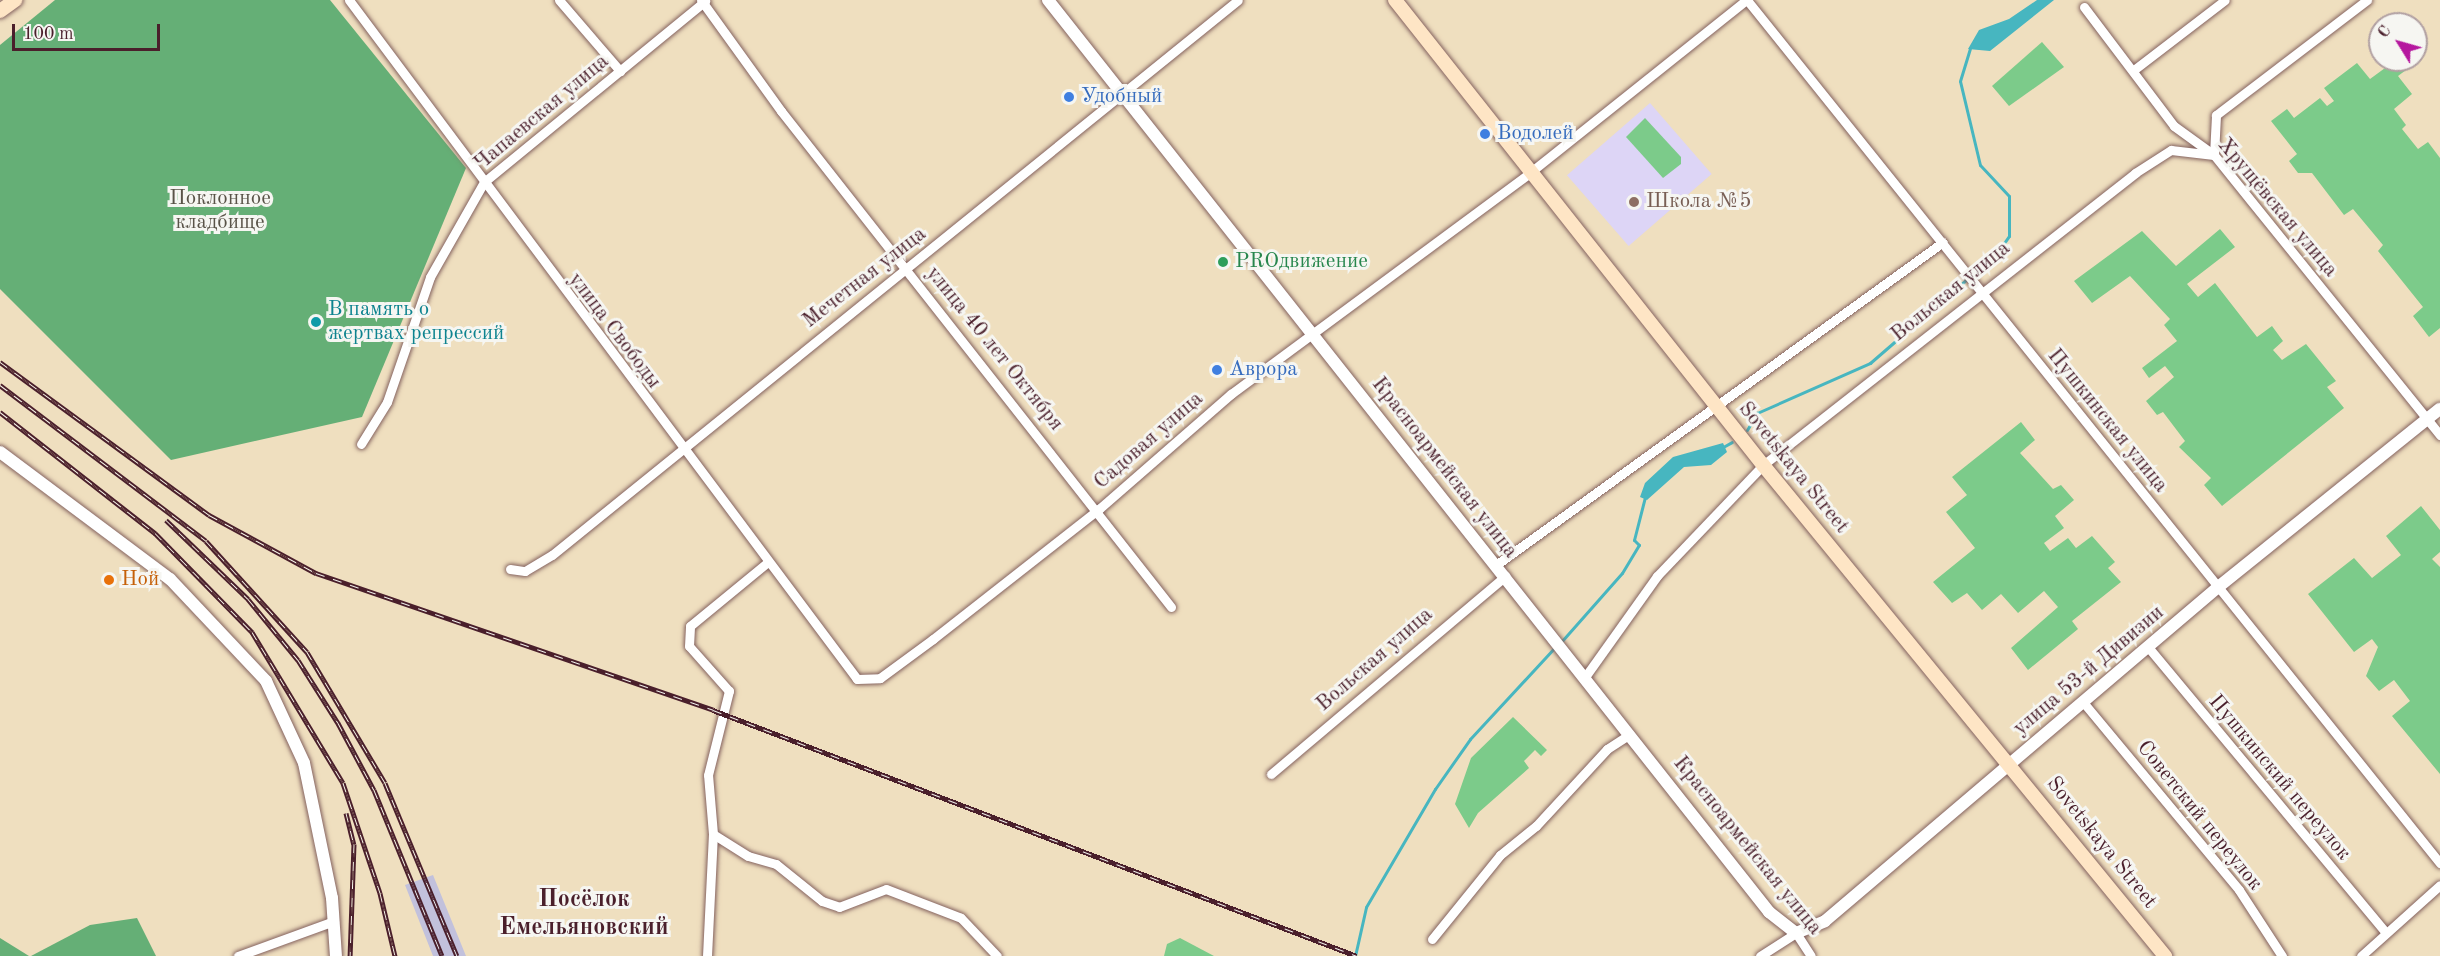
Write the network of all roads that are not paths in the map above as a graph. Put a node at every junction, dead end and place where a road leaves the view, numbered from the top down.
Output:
1 (15, 0) edge
2 (349, 0) edge
3 (559, 0) edge
4 (1048, 0) edge
5 (1238, 0) edge
6 (1395, 0) edge
7 (1747, 0) edge
8 (2225, 0) edge
9 (2367, 0) edge
10 (703, 1) edge
11 (2084, 7) dead end
12 (0, 11) edge
13 (2134, 69) junction
14 (620, 71) junction
15 (1122, 94) junction
16 (2214, 155) junction
17 (1532, 171) junction
18 (484, 182) junction
19 (1943, 242) junction
20 (906, 269) junction
21 (1983, 291) junction
22 (1312, 333) junction
23 (1716, 405) junction
24 (2440, 409) edge
25 (2428, 420) junction
26 (2440, 435) edge
27 (361, 444) dead end
28 (679, 447) junction
29 (0, 452) edge
30 (1763, 465) junction
31 (1099, 509) junction
32 (768, 562) junction
33 (1496, 565) junction
34 (510, 569) dead end
35 (1505, 576) junction
36 (2217, 588) junction
37 (1171, 607) dead end
38 (2148, 647) junction
39 (1582, 673) junction
40 (857, 679) joint
41 (2083, 702) junction
42 (1630, 734) junction
43 (2009, 765) junction
44 (1271, 774) dead end
45 (712, 834) junction
46 (2440, 863) edge
47 (2440, 885) edge
48 (334, 921) junction
49 (2385, 931) junction
50 (1796, 933) junction
51 (1432, 939) dead end
52 (238, 956) edge
53 (336, 956) edge
54 (707, 956) edge
55 (997, 956) edge
56 (1760, 956) edge
57 (1811, 956) edge
58 (2165, 956) edge
59 (2282, 956) edge
60 (2361, 956) edge

1 - 12 main road
2 - 18 street, улица Свободы
3 - 14 street
4 - 15 street, Красноармейская улица
5 - 15 street, Мечетная улица
6 - 17 main road, Sovetskaya Street
7 - 17 street, Садовая улица
7 - 19 street, Пушкинская улица
8 - 13 street
9 - 16 street
10 - 14 street, Чапаевская улица
10 - 20 street, улица 40 лет Октября
11 - 13 street, Хрущёвская улица
13 - 16 street, Хрущёвская улица
14 - 18 street, Чапаевская улица
15 - 20 street, Мечетная улица
15 - 22 street, Красноармейская улица
16 - 21 street, Вольская улица
16 - 25 street, Хрущёвская улица
17 - 22 street, Садовая улица
17 - 23 main road, Sovetskaya Street
18 - 27 street, Чапаевская улица
18 - 28 street, улица Свободы
19 - 21 street, Пушкинская улица
19 - 23 street, Вольская улица
20 - 28 street, Мечетная улица
20 - 31 street, улица 40 лет Октября
21 - 30 street, Вольская улица
21 - 36 street, Пушкинская улица
22 - 31 street, Садовая улица
22 - 33 street, Красноармейская улица
23 - 30 main road, Sovetskaya Street
23 - 33 street, Вольская улица
24 - 25 street, улица 53-й Дивизии
25 - 26 street, Хрущёвская улица
25 - 36 street, улица 53-й Дивизии
28 - 32 street, улица Свободы
28 - 34 street, Мечетная улица
29 - 48 street
30 - 39 street, Вольская улица
30 - 43 main road, Sovetskaya Street
31 - 37 street, улица 40 лет Октября
31 - 40 street, Садовая улица
32 - 40 street, улица Свободы
32 - 45 street
33 - 35 street, Красноармейская улица
35 - 39 street, Красноармейская улица
35 - 44 street, Вольская улица
36 - 38 street, улица 53-й Дивизии
36 - 46 street, Пушкинская улица
38 - 41 street, улица 53-й Дивизии
38 - 49 street, Пушкинский переулок
39 - 42 street, Красноармейская улица
41 - 43 street, улица 53-й Дивизии
41 - 59 street, Советский переулок
42 - 50 street, Красноармейская улица
42 - 51 street
43 - 50 street, улица 53-й Дивизии
43 - 58 main road, Sovetskaya Street
45 - 54 street
45 - 55 street
47 - 49 street
48 - 52 street
48 - 53 street
49 - 60 street
50 - 56 street, улица 53-й Дивизии
50 - 57 street, Красноармейская улица

